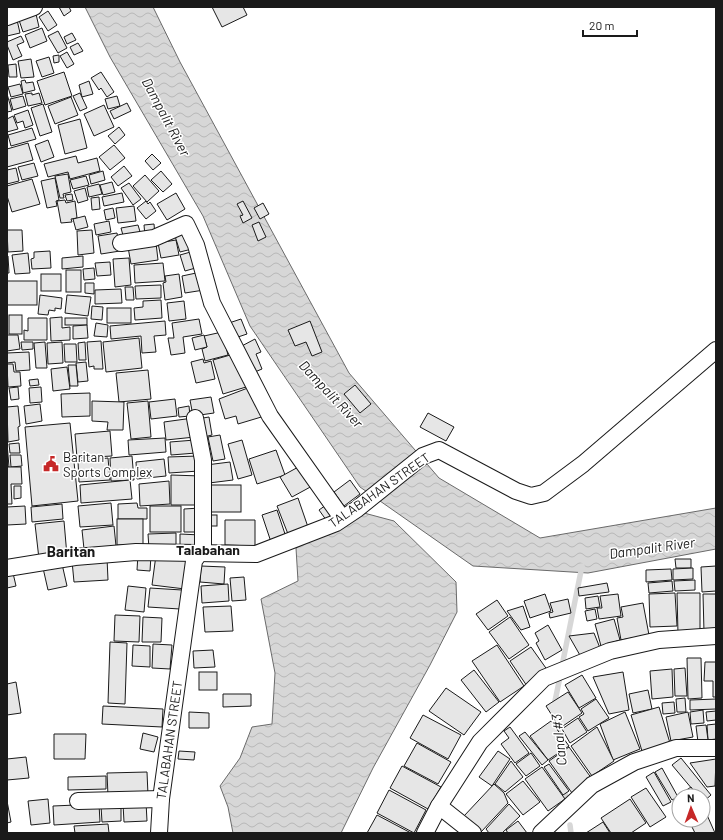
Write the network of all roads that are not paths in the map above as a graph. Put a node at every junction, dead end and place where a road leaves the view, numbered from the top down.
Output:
1 (34, 7) edge
2 (7, 17) edge
3 (121, 243) dead end
4 (716, 350) edge
5 (195, 418) dead end
6 (342, 518) junction
7 (199, 554) junction
8 (7, 568) edge
9 (716, 636) edge
10 (716, 748) edge
11 (161, 799) junction
12 (78, 800) dead end
13 (439, 806) junction
14 (159, 833) edge
15 (425, 833) edge
16 (473, 833) edge
17 (541, 833) edge

1 - 2 street
3 - 6 street
4 - 6 street, TALABAHAN STREET
5 - 7 street
6 - 7 street, TALABAHAN STREET
7 - 8 street, TALABAHAN STREET
7 - 11 street, TALABAHAN STREET
9 - 13 street
10 - 17 street
11 - 12 street
11 - 14 street, TALABAHAN STREET
13 - 15 street
13 - 16 street

